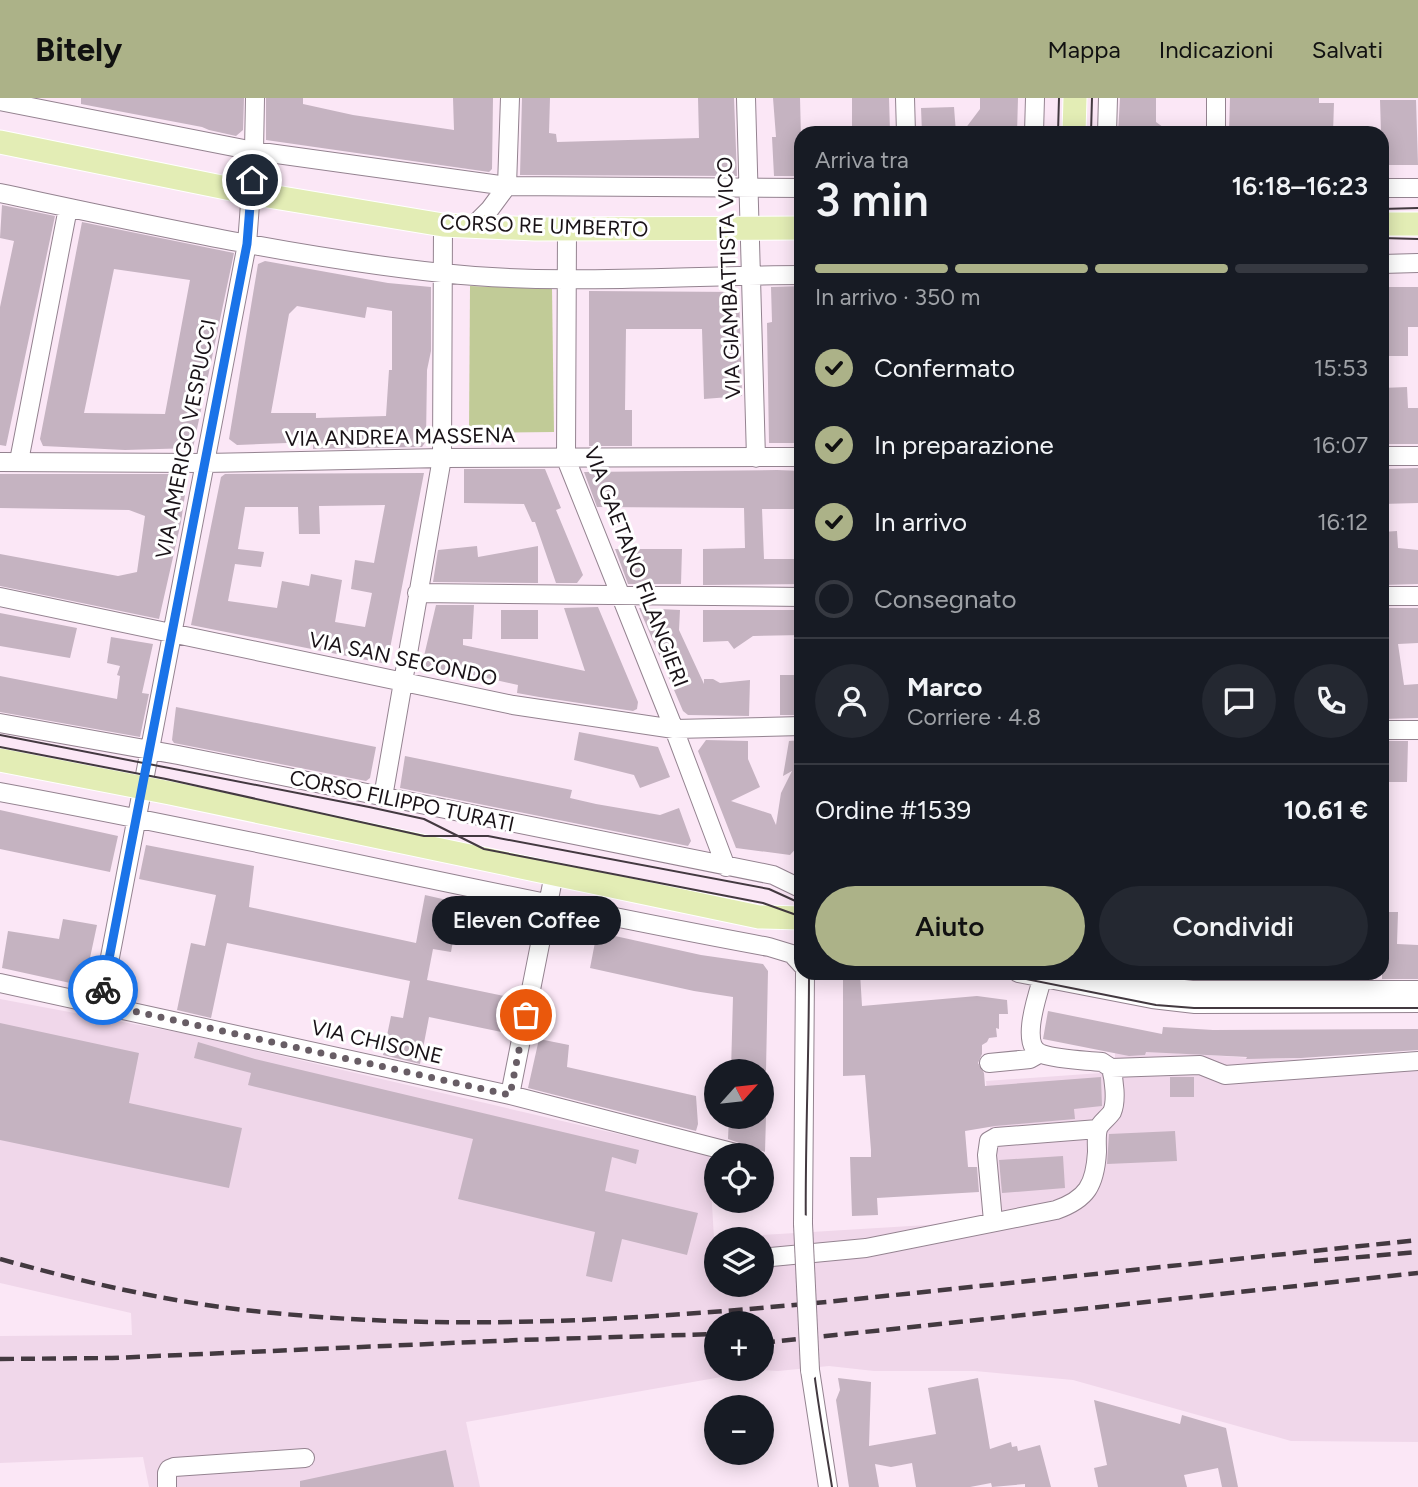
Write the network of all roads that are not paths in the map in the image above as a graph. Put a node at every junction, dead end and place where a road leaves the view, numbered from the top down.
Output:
1 (255, 98) edge
2 (510, 98) edge
3 (746, 98) edge
4 (905, 98) edge
5 (1035, 98) edge
6 (1075, 98) edge
7 (1108, 98) edge
8 (1216, 98) edge
9 (0, 101) edge
10 (906, 126) edge
11 (1034, 126) edge
12 (1074, 126) edge
13 (1107, 126) edge
14 (1216, 126) edge
15 (0, 142) edge
16 (254, 151) junction
17 (507, 186) junction
18 (794, 187) edge
19 (1389, 188) edge
20 (1418, 188) edge
21 (748, 189) junction
22 (0, 193) edge
23 (251, 193) junction
24 (68, 208) junction
25 (1389, 224) edge
26 (1418, 224) edge
27 (443, 225) junction
28 (472, 227) junction
29 (750, 228) junction
30 (794, 228) edge
31 (566, 229) junction
32 (247, 244) junction
33 (1418, 263) edge
34 (1389, 264) edge
35 (443, 273) junction
36 (751, 275) junction
37 (794, 275) edge
38 (565, 278) junction
39 (1389, 456) edge
40 (1418, 456) edge
41 (794, 457) edge
42 (442, 458) junction
43 (757, 458) junction
44 (566, 459) junction
45 (19, 461) junction
46 (0, 462) edge
47 (205, 463) junction
48 (417, 593) junction
49 (620, 596) junction
50 (1389, 596) edge
51 (1418, 596) edge
52 (0, 597) edge
53 (794, 597) edge
54 (171, 632) junction
55 (402, 683) junction
56 (0, 723) edge
57 (794, 726) edge
58 (674, 729) junction
59 (1389, 730) edge
60 (1418, 730) edge
61 (150, 750) junction
62 (0, 760) edge
63 (142, 787) junction
64 (0, 792) edge
65 (383, 797) junction
66 (136, 817) junction
67 (726, 867) junction
68 (554, 874) junction
69 (794, 886) edge
70 (547, 905) junction
71 (732, 912) junction
72 (794, 918) edge
73 (713, 937) junction
74 (794, 956) edge
75 (809, 980) edge
76 (1042, 980) edge
77 (1066, 980) edge
78 (1128, 980) edge
79 (1193, 981) edge
80 (0, 983) edge
81 (1418, 990) edge
82 (1418, 1003) edge
83 (101, 1004) junction
84 (1039, 1054) junction
85 (1418, 1061) edge
86 (989, 1062) dead end
87 (1111, 1068) junction
88 (510, 1095) junction
89 (1098, 1129) junction
90 (704, 1145) edge
91 (993, 1221) junction
92 (774, 1257) edge
93 (305, 1458) dead end
94 (167, 1487) edge
95 (828, 1487) edge

1 - 16 street, VIA AMERIGO VESPUCCI
2 - 17 street
3 - 21 street, VIA GIAMBATTISTA VICO
4 - 10 street
5 - 11 street
6 - 12 main road
7 - 13 street
8 - 14 street
9 - 16 street, CORSO RE UMBERTO
15 - 23 main road, CORSO RE UMBERTO
16 - 17 street, CORSO RE UMBERTO
16 - 23 street, VIA AMERIGO VESPUCCI
17 - 21 street, CORSO RE UMBERTO
17 - 28 street
18 - 21 street, CORSO RE UMBERTO
19 - 20 street
21 - 29 street, VIA GIAMBATTISTA VICO
22 - 24 street
23 - 27 main road, CORSO RE UMBERTO
23 - 32 street, VIA AMERIGO VESPUCCI
24 - 32 street
24 - 45 street
25 - 26 main road
27 - 28 main road, CORSO RE UMBERTO
27 - 35 street
28 - 31 main road, CORSO RE UMBERTO
29 - 30 main road, CORSO RE UMBERTO
29 - 31 main road, CORSO RE UMBERTO
29 - 36 street, VIA GIAMBATTISTA VICO
31 - 38 street, VIA GAETANO FILANGIERI
32 - 35 street
32 - 47 street, VIA AMERIGO VESPUCCI
33 - 34 street
35 - 38 street
35 - 42 street
36 - 37 street
36 - 38 street
36 - 43 street, VIA GIAMBATTISTA VICO
38 - 44 street, VIA GAETANO FILANGIERI
39 - 40 street
41 - 43 street, VIA ANDREA MASSENA
42 - 44 street, VIA ANDREA MASSENA
42 - 47 street, VIA ANDREA MASSENA
42 - 48 street
43 - 44 street, VIA ANDREA MASSENA
44 - 49 street, VIA GAETANO FILANGIERI
45 - 46 street, VIA ANDREA MASSENA
45 - 47 street, VIA ANDREA MASSENA
47 - 54 street, VIA AMERIGO VESPUCCI
48 - 49 street
48 - 55 street
49 - 53 street
49 - 58 street, VIA GAETANO FILANGIERI
50 - 51 street
52 - 54 street, VIA SAN SECONDO
54 - 55 street, VIA SAN SECONDO
54 - 61 street, VIA AMERIGO VESPUCCI
55 - 58 street, VIA SAN SECONDO
55 - 65 street
56 - 61 street, CORSO FILIPPO TURATI
57 - 58 street, VIA SAN SECONDO
58 - 67 street, VIA GAETANO FILANGIERI
59 - 60 street
61 - 63 street, VIA AMERIGO VESPUCCI
61 - 65 street, CORSO FILIPPO TURATI
62 - 63 main road, CORSO FILIPPO TURATI
63 - 66 street
63 - 68 main road, CORSO FILIPPO TURATI
64 - 66 street
65 - 67 street, CORSO FILIPPO TURATI
66 - 70 street
66 - 83 street
67 - 69 street, CORSO FILIPPO TURATI
68 - 70 street
68 - 71 main road, CORSO FILIPPO TURATI
70 - 73 street
70 - 88 street
71 - 72 main road, CORSO FILIPPO TURATI
71 - 73 street
73 - 74 street
75 - 95 street, bridge
76 - 84 street
77 - 82 street
78 - 79 street
79 - 81 street
80 - 83 street, VIA CHISONE
83 - 88 street, VIA CHISONE
84 - 86 street
84 - 87 street
85 - 87 street
87 - 89 street
88 - 90 street, VIA CHISONE
89 - 91 street
89 - 91 street
91 - 92 street
93 - 94 street

